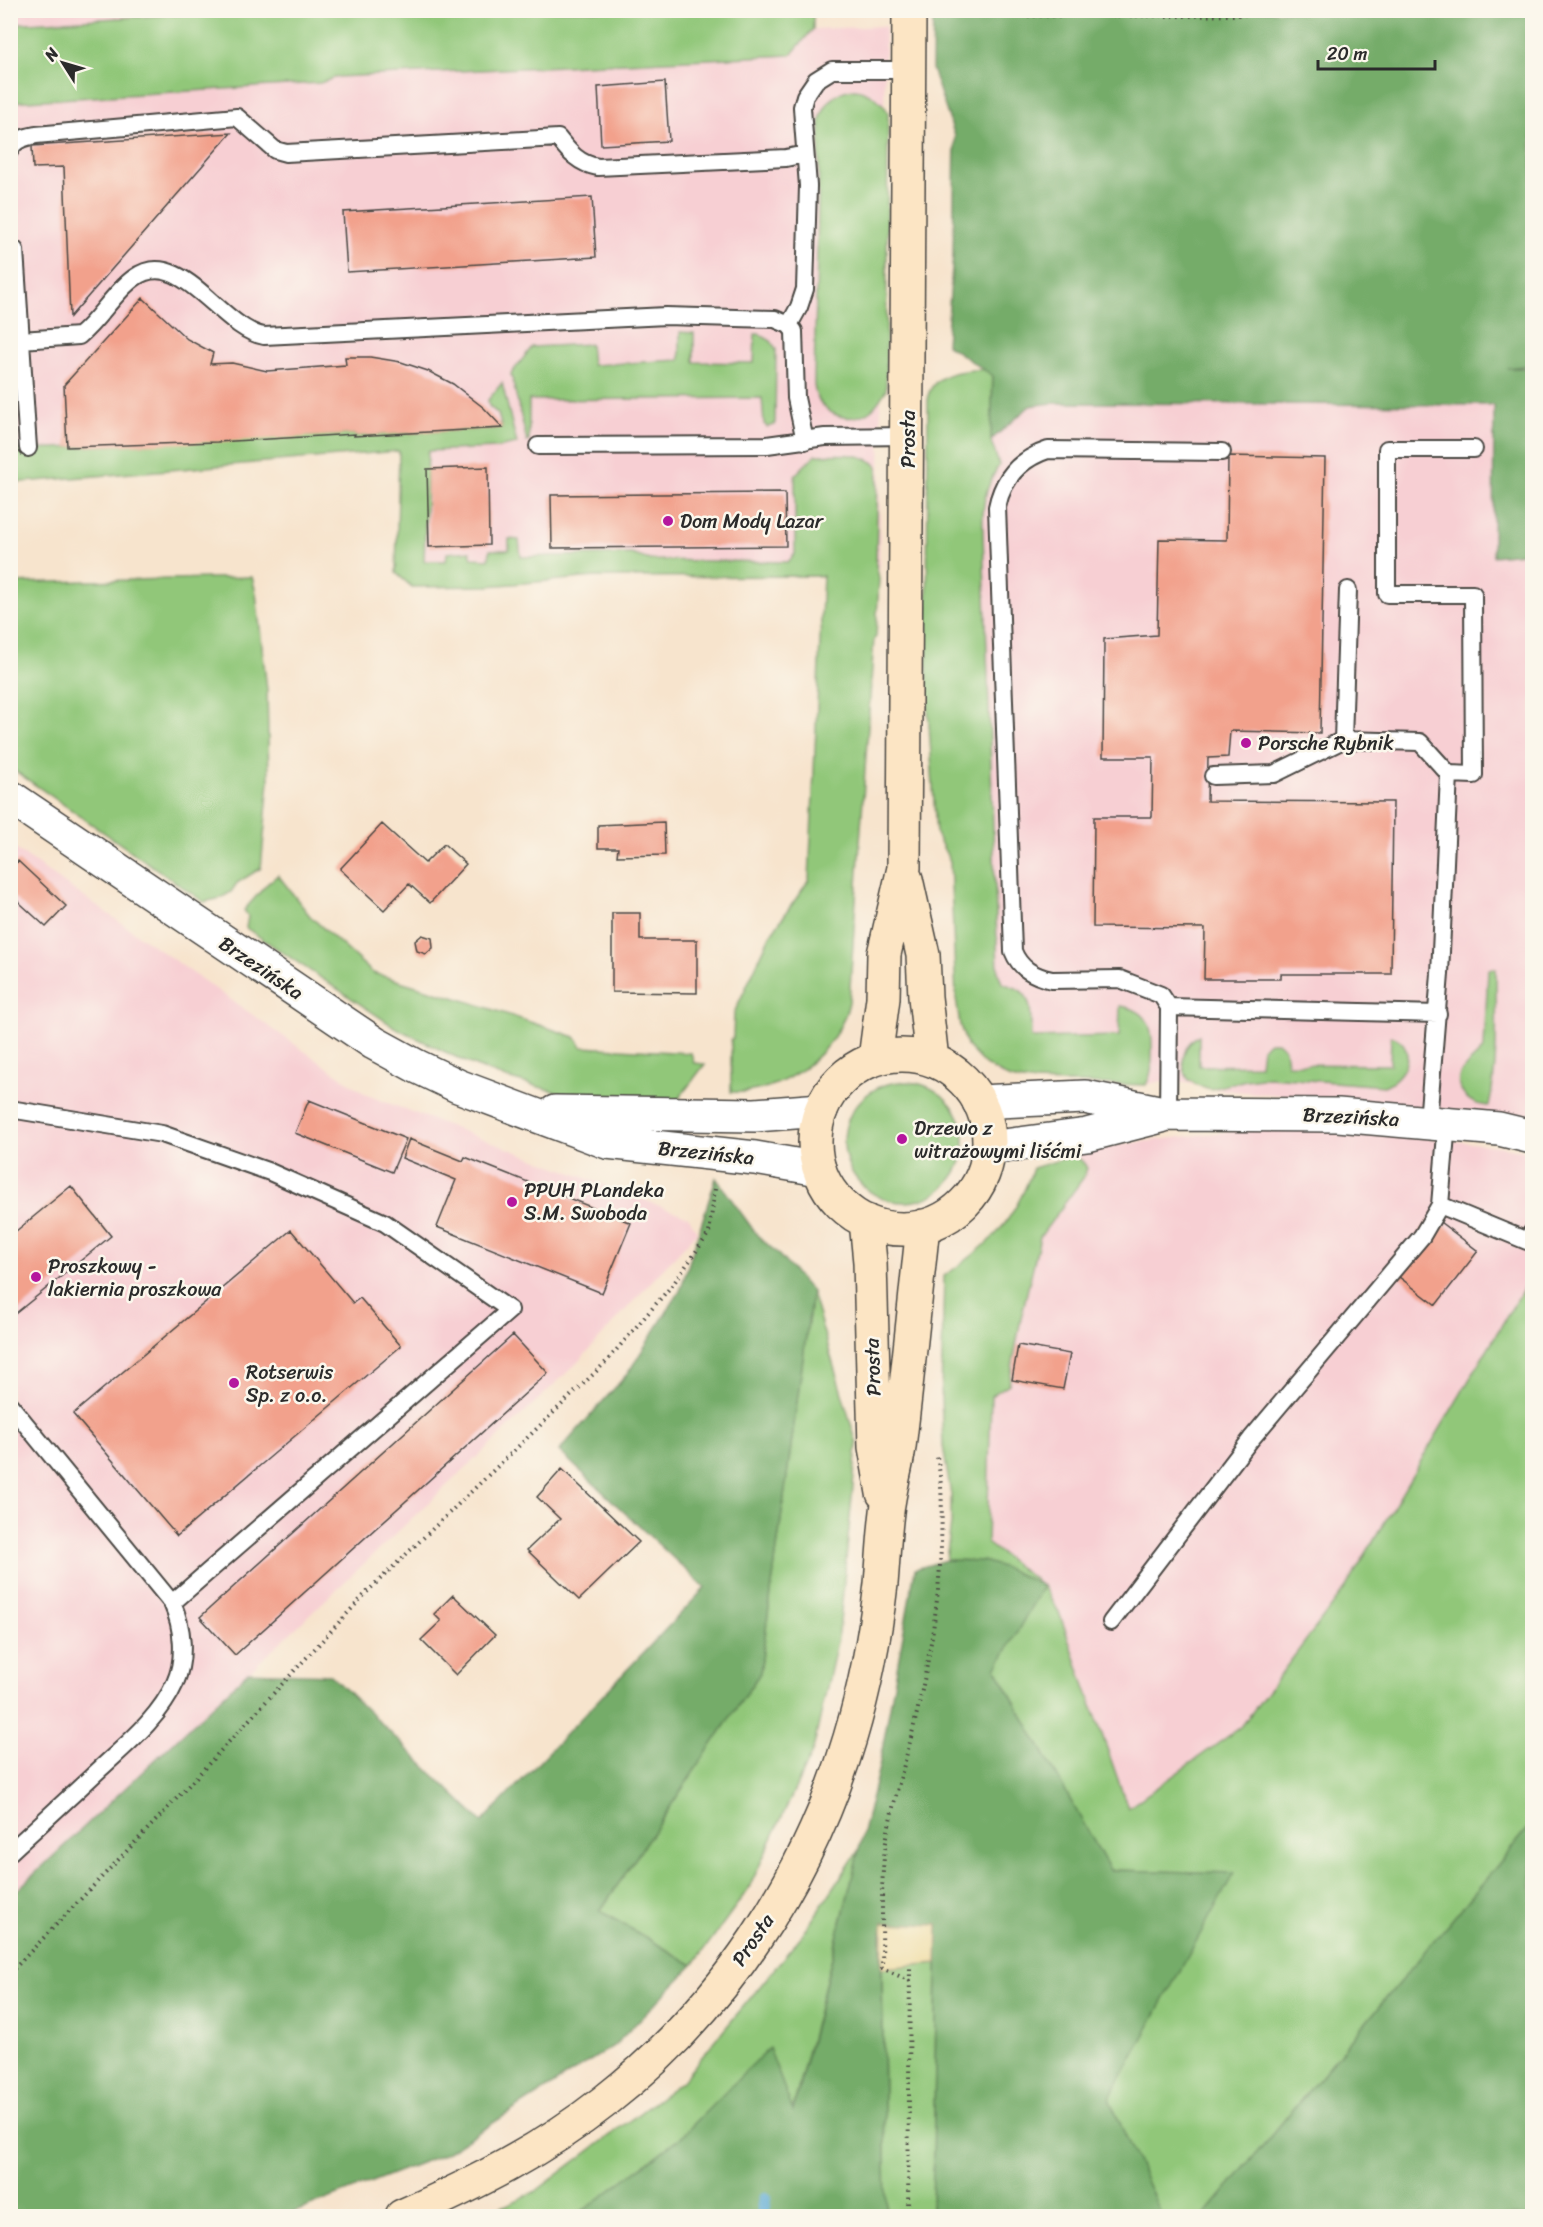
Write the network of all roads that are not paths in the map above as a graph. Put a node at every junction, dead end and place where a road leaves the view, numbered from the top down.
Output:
1 (909, 13) edge
2 (908, 70) junction
3 (10, 150) edge
4 (805, 154) junction
5 (15, 250) dead end
6 (15, 318) edge
7 (789, 325) junction
8 (21, 340) junction
9 (908, 436) junction
10 (805, 441) junction
11 (538, 446) dead end
12 (28, 448) dead end
13 (1474, 449) dead end
14 (1222, 452) dead end
15 (1348, 590) dead end
16 (1343, 740) junction
17 (1449, 774) junction
18 (1213, 776) dead end
19 (10, 797) edge
20 (904, 868) junction
21 (1169, 1007) junction
22 (1438, 1014) junction
23 (876, 1059) junction
24 (932, 1060) junction
25 (979, 1102) junction
26 (10, 1109) edge
27 (821, 1110) junction
28 (526, 1111) junction
29 (1168, 1114) junction
30 (703, 1115) junction
31 (1437, 1123) junction
32 (1533, 1137) edge
33 (989, 1148) junction
34 (702, 1152) junction
35 (819, 1169) junction
36 (1440, 1205) junction
37 (866, 1221) junction
38 (923, 1226) junction
39 (1533, 1232) edge
40 (10, 1405) edge
41 (887, 1512) junction
42 (172, 1603) junction
43 (1111, 1622) dead end
44 (10, 1852) edge
45 (402, 2217) edge

1 - 2 main road, Prosta
2 - 4 lane
2 - 9 main road, Prosta
3 - 4 lane
4 - 7 lane
5 - 6 lane
6 - 8 lane
7 - 8 lane
7 - 10 lane
8 - 12 lane
9 - 10 lane
9 - 20 main road, Prosta
10 - 11 lane
13 - 17 lane
14 - 21 lane
15 - 16 lane
16 - 17 lane
16 - 18 lane
17 - 22 lane
19 - 28 street, Brzezińska
20 - 23 main road, Prosta
20 - 24 main road, Prosta
21 - 22 lane
21 - 29 lane
22 - 31 lane
23 - 24 main road
23 - 27 main road
24 - 25 main road
25 - 29 street, Brzezińska
25 - 33 main road
26 - 42 lane
27 - 30 street, Brzezińska
27 - 35 main road
28 - 30 street, Brzezińska
28 - 34 street, Brzezińska
29 - 31 street, Brzezińska
29 - 33 street, Brzezińska
30 - 34 lane
31 - 32 street, Brzezińska
31 - 36 lane
33 - 38 main road
34 - 35 street, Brzezińska
35 - 37 main road
36 - 39 lane
36 - 43 lane
37 - 38 main road
37 - 41 main road, Prosta
38 - 41 main road, Prosta
40 - 42 lane
41 - 45 main road, Prosta
42 - 44 lane

